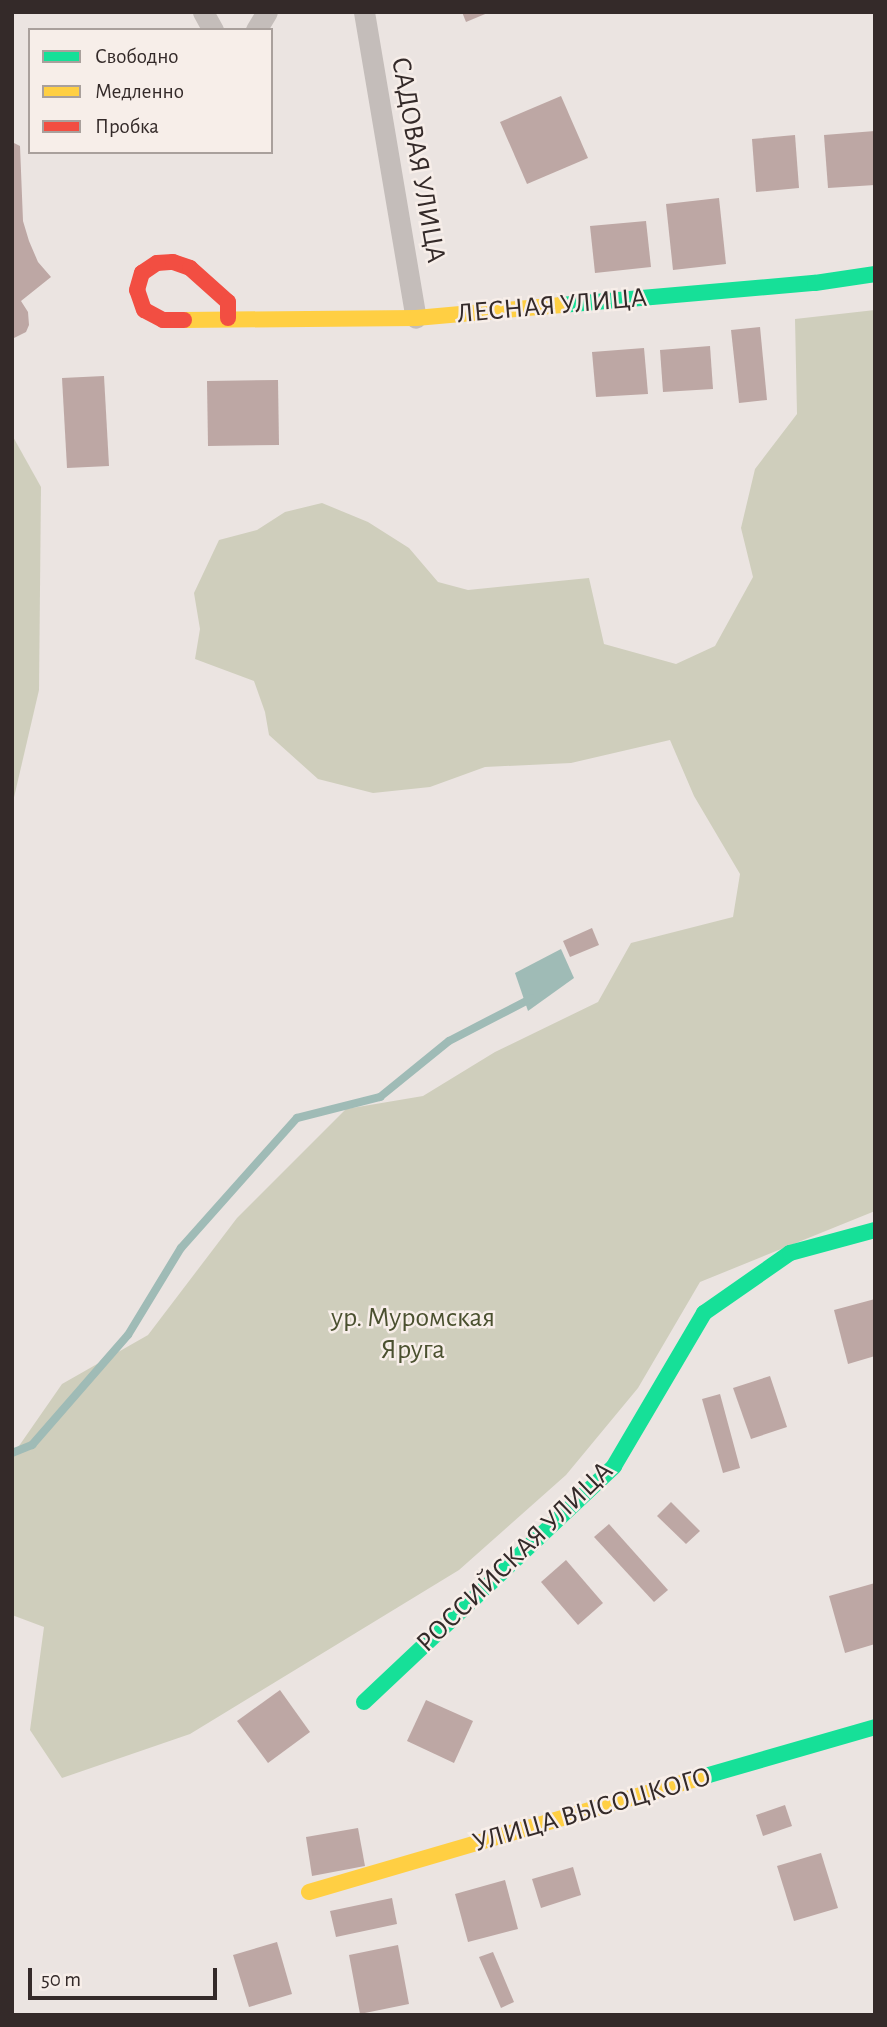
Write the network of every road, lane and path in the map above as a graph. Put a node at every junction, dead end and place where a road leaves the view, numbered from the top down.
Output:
1 (203, 12) edge
2 (267, 12) edge
3 (364, 12) edge
4 (212, 28) edge
5 (257, 28) edge
6 (875, 274) edge
7 (228, 318) junction
8 (416, 318) junction
9 (875, 1230) edge
10 (364, 1702) dead end
11 (875, 1727) edge
12 (309, 1892) dead end

1 - 4 street
2 - 5 street
3 - 8 street, САДОВАЯ УЛИЦА
6 - 8 street, ЛЕСНАЯ УЛИЦА
7 - 7 street, ЛЕСНАЯ УЛИЦА
7 - 8 street, ЛЕСНАЯ УЛИЦА
9 - 10 street, РОССИЙСКАЯ УЛИЦА
11 - 12 street, УЛИЦА ВЫСОЦКОГО

